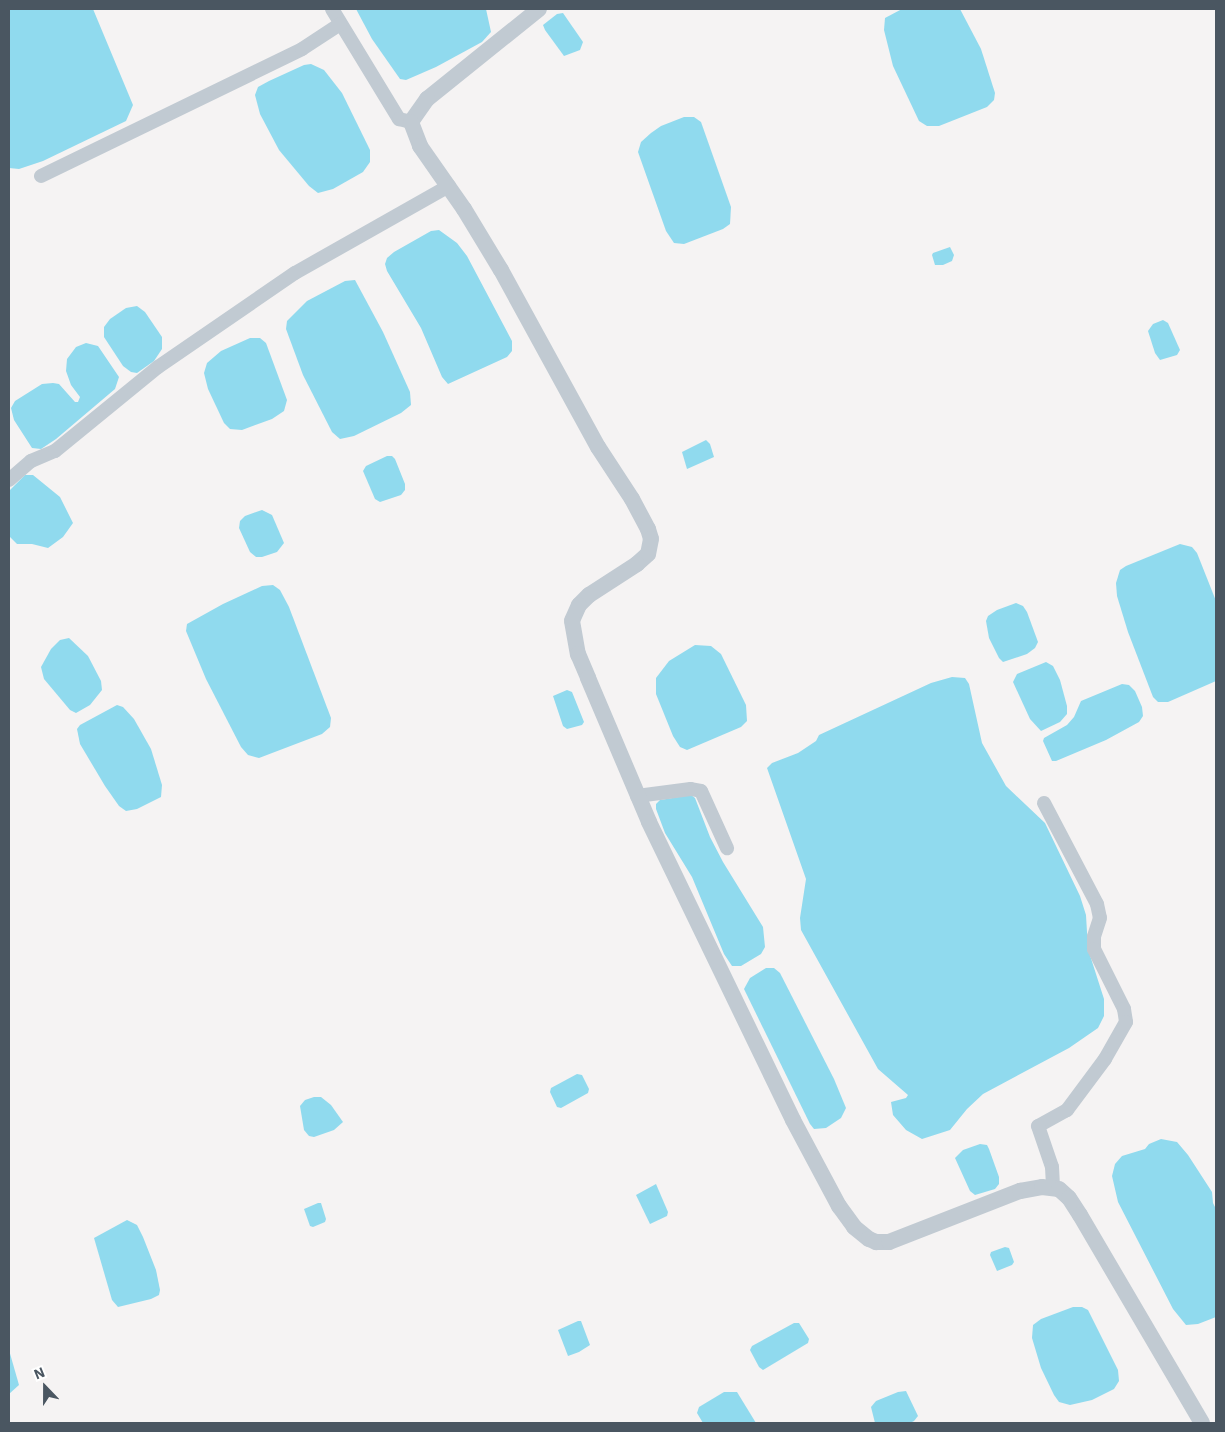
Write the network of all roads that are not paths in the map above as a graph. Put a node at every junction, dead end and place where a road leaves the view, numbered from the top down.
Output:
1 (332, 9) edge
2 (539, 9) edge
3 (340, 24) junction
4 (411, 122) junction
5 (41, 176) dead end
6 (449, 186) junction
7 (9, 480) edge
8 (637, 796) junction
9 (1044, 803) dead end
10 (726, 848) dead end
11 (1053, 1188) junction
12 (1202, 1423) edge

1 - 3 street
2 - 4 street
3 - 4 street
3 - 5 street
4 - 6 street
6 - 7 street
6 - 8 street
8 - 10 street
8 - 11 street
9 - 11 street
11 - 12 street

